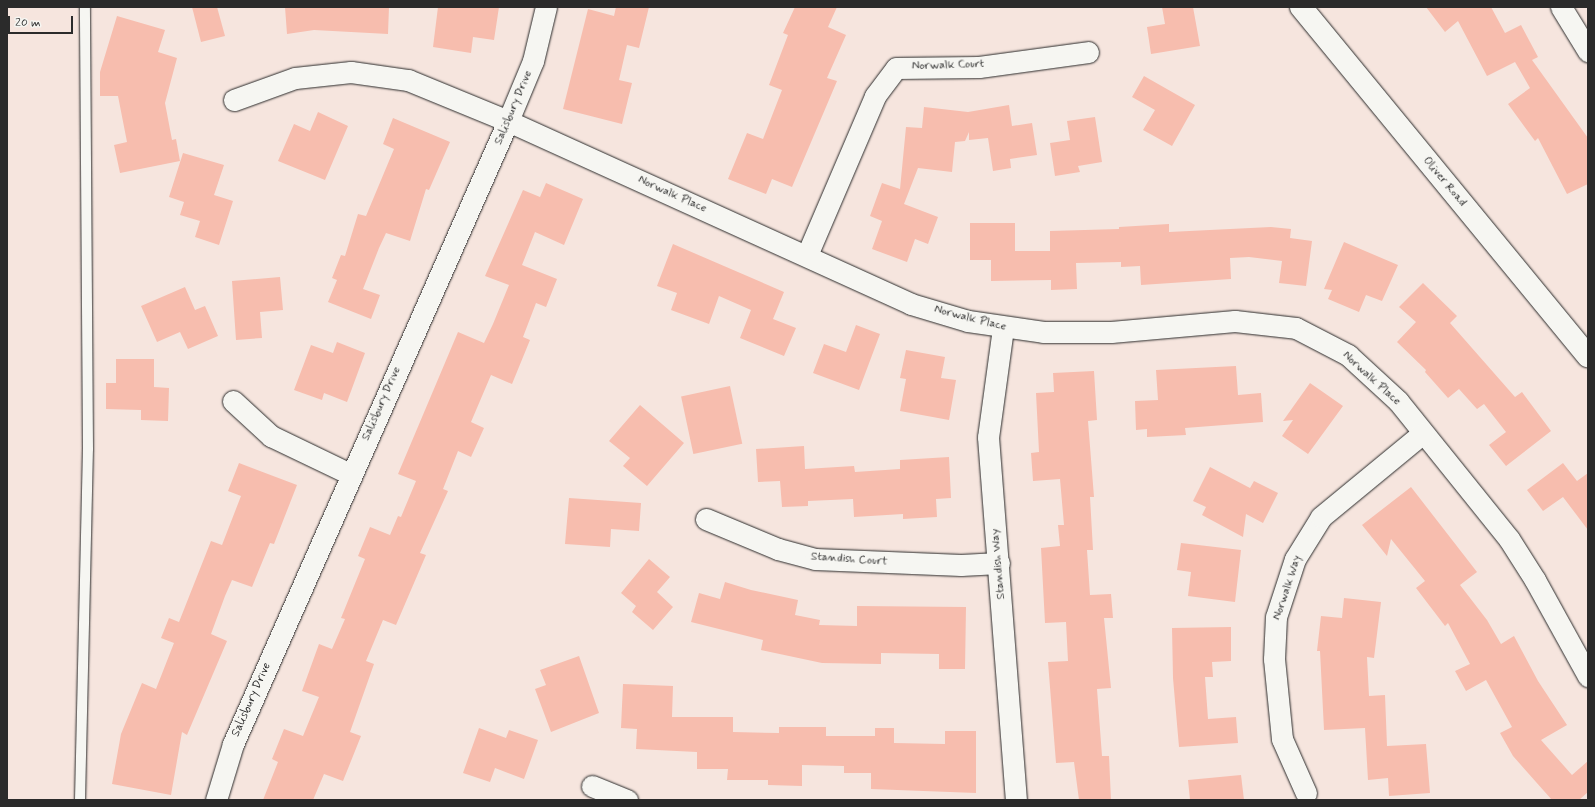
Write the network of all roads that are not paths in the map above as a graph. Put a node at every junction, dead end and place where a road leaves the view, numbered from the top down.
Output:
1 (85, 7) edge
2 (546, 7) edge
3 (1301, 7) edge
4 (1561, 7) edge
5 (1588, 51) edge
6 (1088, 52) dead end
7 (234, 100) dead end
8 (508, 121) junction
9 (807, 255) junction
10 (1003, 328) junction
11 (1588, 356) edge
12 (233, 401) dead end
13 (1423, 433) junction
14 (350, 474) junction
15 (706, 518) dead end
16 (999, 563) junction
17 (1588, 676) edge
18 (592, 786) dead end
19 (1306, 793) dead end
20 (80, 800) edge
21 (216, 800) edge
22 (626, 800) edge
23 (1016, 800) edge

1 - 20 lane
2 - 8 street, Salisbury Drive
3 - 11 street, Oliver Road
4 - 5 street
6 - 9 street, Norwalk Court
7 - 8 street, Norwalk Place
8 - 9 street, Norwalk Place
8 - 14 street, Salisbury Drive
9 - 10 street, Norwalk Place
10 - 13 street, Norwalk Place
10 - 16 street, Standish Way
12 - 14 street
13 - 17 street, Norwalk Place
13 - 19 street, Norwalk Way
14 - 21 street, Salisbury Drive
15 - 16 street, Standish Court
16 - 23 street, Standish Way
18 - 22 street

